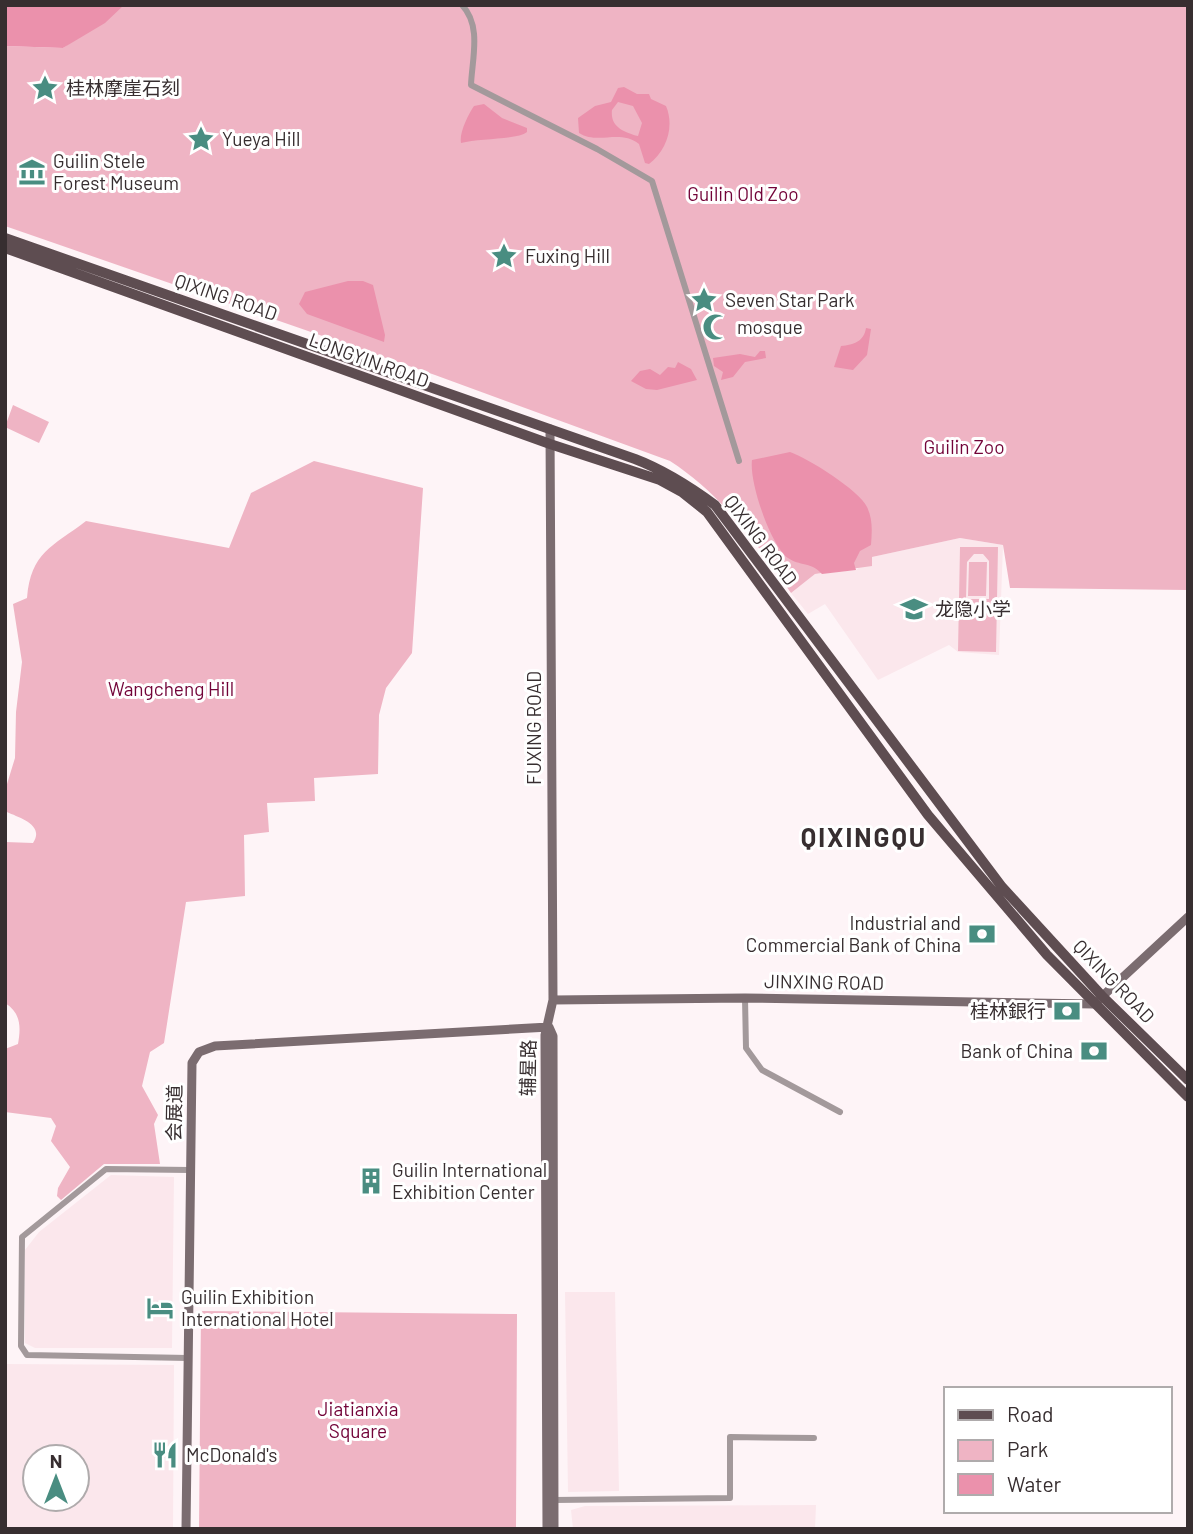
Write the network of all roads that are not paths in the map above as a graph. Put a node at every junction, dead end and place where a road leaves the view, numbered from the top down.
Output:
1 (462, 5) edge
2 (476, 5) edge
3 (469, 13) junction
4 (5, 238) edge
5 (5, 248) edge
6 (550, 429) junction
7 (550, 444) junction
8 (739, 461) dead end
9 (682, 492) joint
10 (1188, 917) edge
11 (1102, 996) junction
12 (745, 998) junction
13 (553, 1000) junction
14 (1094, 1003) junction
15 (549, 1027) junction
16 (1188, 1080) edge
17 (1188, 1097) edge
18 (839, 1112) dead end
19 (190, 1170) junction
20 (188, 1358) junction
21 (814, 1438) dead end
22 (554, 1500) junction
23 (186, 1529) edge
24 (547, 1529) edge
25 (554, 1529) edge

1 - 3 street
2 - 3 street
3 - 8 street
4 - 6 main road, QIXING ROAD
5 - 7 main road, LONGYIN ROAD
6 - 7 main road, FUXING ROAD
6 - 11 main road, QIXING ROAD
7 - 9 main road, LONGYIN ROAD
7 - 13 main road, FUXING ROAD
9 - 14 main road, QIXING ROAD
10 - 11 main road
11 - 14 main road
11 - 16 main road, QIXING ROAD
12 - 13 main road, JINXING ROAD
12 - 14 main road, JINXING ROAD
12 - 18 street
13 - 15 main road, FUXING ROAD
14 - 17 main road, QIXING ROAD
15 - 19 main road, 会展道
15 - 22 main road, 辅星路
15 - 24 main road, 辅星路
19 - 20 main road, 会展道
19 - 20 street
20 - 23 main road, 会展道
21 - 22 street
22 - 25 main road, 辅星路

